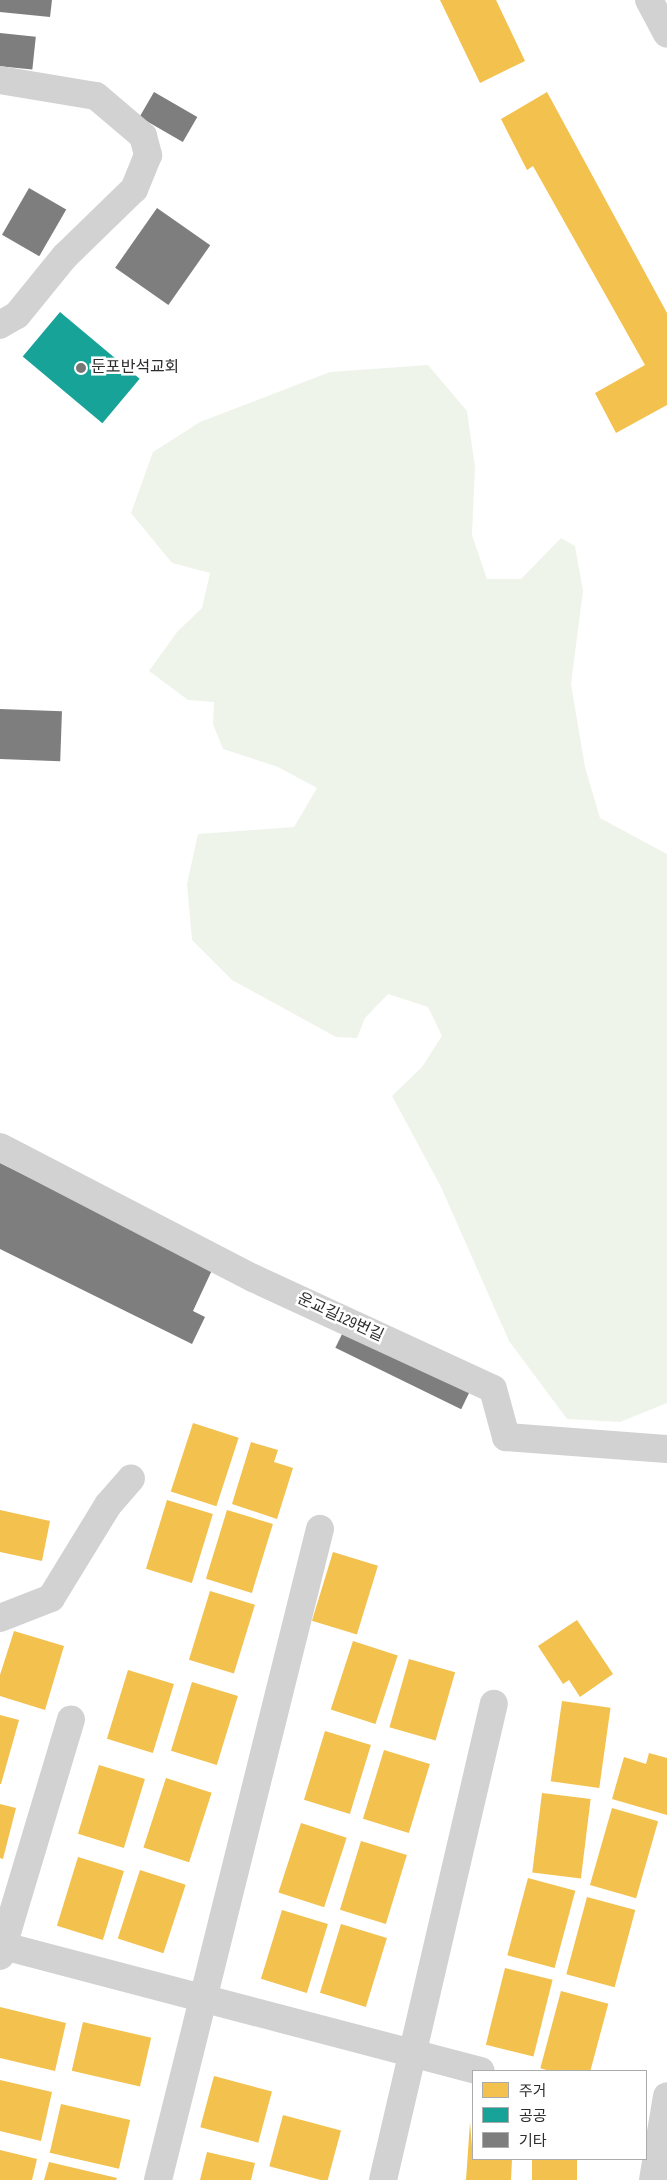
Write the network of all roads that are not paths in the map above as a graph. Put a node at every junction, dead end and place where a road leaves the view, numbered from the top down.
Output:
1 (649, 0) edge
2 (667, 34) edge
3 (0, 80) edge
4 (0, 325) edge
5 (0, 1147) edge
6 (667, 1449) edge
7 (131, 1478) dead end
8 (320, 1529) dead end
9 (0, 1618) edge
10 (494, 1704) dead end
11 (71, 1719) dead end
12 (2, 1950) edge
13 (203, 2000) junction
14 (411, 2053) junction
15 (477, 2070) edge
16 (660, 2112) edge
17 (158, 2180) edge
18 (383, 2180) edge
19 (653, 2180) edge

1 - 2 street
3 - 4 street
5 - 6 street, 운교길129번길
7 - 9 street
8 - 13 street
10 - 14 street
11 - 12 street
12 - 13 street
13 - 14 street
13 - 17 street
14 - 15 street
14 - 18 street
16 - 19 street

